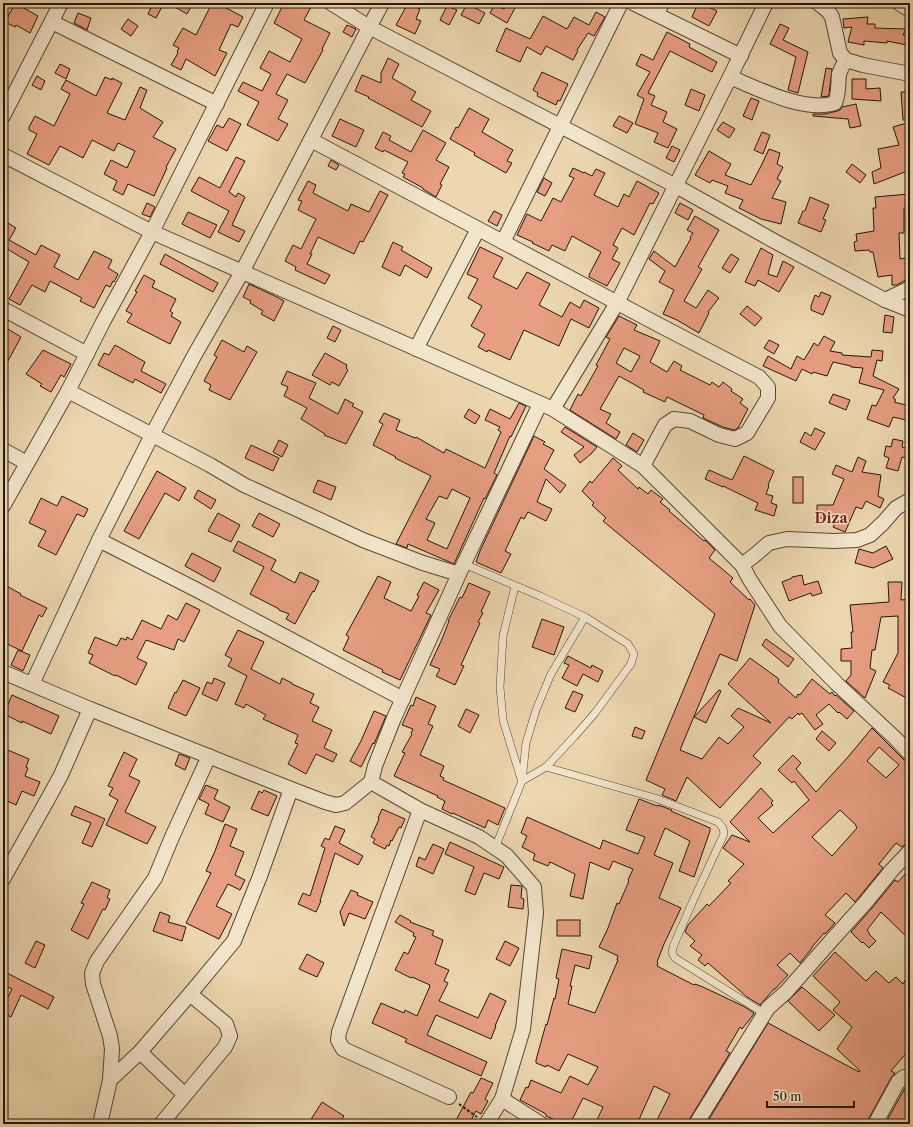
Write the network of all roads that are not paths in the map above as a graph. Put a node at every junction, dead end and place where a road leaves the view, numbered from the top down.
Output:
1 (61, 3) edge
2 (267, 3) edge
3 (331, 3) edge
4 (382, 3) edge
5 (621, 3) edge
6 (633, 3) edge
7 (766, 3) edge
8 (818, 3) edge
9 (899, 3) edge
10 (659, 9) edge
11 (910, 10) edge
12 (52, 22) junction
13 (369, 27) junction
14 (741, 56) junction
15 (846, 60) junction
16 (910, 74) edge
17 (730, 78) junction
18 (217, 104) junction
19 (3, 116) edge
20 (561, 126) junction
21 (311, 140) junction
22 (3, 155) edge
23 (676, 186) junction
24 (478, 229) junction
25 (152, 232) junction
26 (503, 242) junction
27 (242, 272) junction
28 (910, 287) edge
29 (885, 300) junction
30 (617, 303) junction
31 (3, 309) edge
32 (910, 310) edge
33 (416, 349) junction
34 (87, 354) junction
35 (68, 391) junction
36 (540, 404) junction
37 (553, 409) junction
38 (152, 435) junction
39 (3, 450) edge
40 (27, 463) junction
41 (643, 466) junction
42 (910, 500) edge
43 (3, 506) edge
44 (99, 540) junction
45 (742, 565) junction
46 (461, 569) junction
47 (515, 586) junction
48 (585, 617) junction
49 (3, 672) edge
50 (32, 684) junction
51 (403, 699) junction
52 (90, 709) junction
53 (910, 754) edge
54 (209, 756) junction
55 (546, 766) junction
56 (522, 781) junction
57 (371, 782) junction
58 (291, 789) junction
59 (420, 810) junction
60 (495, 848) junction
61 (910, 851) edge
62 (3, 878) edge
63 (190, 994) junction
64 (765, 1014) junction
65 (140, 1052) junction
66 (910, 1077) edge
67 (110, 1080) junction
68 (186, 1095) junction
69 (449, 1097) road end
70 (502, 1099) junction
71 (100, 1124) edge
72 (161, 1124) edge
73 (486, 1124) edge
74 (541, 1124) edge
75 (696, 1124) edge
76 (875, 1124) edge

1 - 12 street
2 - 18 street
3 - 13 street
4 - 13 street
5 - 20 street
6 - 10 street
7 - 14 street
8 - 15 street
9 - 11 street
10 - 14 street
12 - 18 street
12 - 19 street
13 - 20 street
13 - 21 street
14 - 17 street
15 - 16 street
15 - 17 street
17 - 23 street
18 - 25 street
20 - 23 street
20 - 26 street
21 - 24 street
21 - 27 street
22 - 25 street
23 - 29 street
23 - 30 street
24 - 26 street
24 - 33 street
25 - 27 street
25 - 34 street
26 - 30 street
27 - 33 street
27 - 38 street
28 - 29 street
29 - 32 street
30 - 37 street
30 - 41 street
31 - 34 street
33 - 36 street
34 - 35 street
35 - 38 street
35 - 40 street
36 - 37 street
36 - 46 street
37 - 41 street
38 - 44 street
38 - 46 street
39 - 40 street
40 - 43 street
41 - 45 street
42 - 45 street
44 - 50 street
44 - 51 street
45 - 53 street
46 - 47 lane
46 - 51 street
47 - 48 lane
47 - 56 lane
48 - 55 lane
48 - 56 lane
49 - 50 street
50 - 52 street
51 - 57 street
52 - 54 street
52 - 62 street
54 - 58 street
54 - 67 street
55 - 56 lane
55 - 64 lane
56 - 60 lane
57 - 58 street
57 - 59 street
58 - 63 street
59 - 60 street
59 - 69 street
60 - 70 street
61 - 64 street
63 - 65 street
63 - 68 street
64 - 75 street
65 - 67 street
65 - 68 street
66 - 76 street
67 - 71 street
68 - 72 street
70 - 73 street
70 - 74 street

